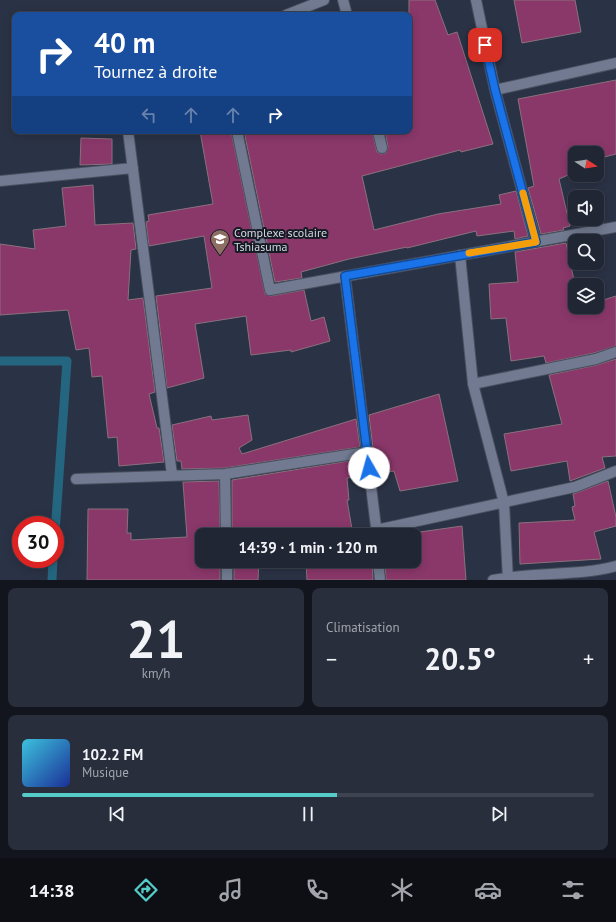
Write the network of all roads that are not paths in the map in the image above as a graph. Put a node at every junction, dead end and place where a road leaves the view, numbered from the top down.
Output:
1 (324, 0) edge
2 (343, 0) edge
3 (476, 0) edge
4 (294, 12) edge
5 (346, 12) edge
6 (616, 63) edge
7 (495, 90) junction
8 (128, 134) edge
9 (237, 134) edge
10 (379, 134) edge
11 (382, 148) dead end
12 (133, 168) junction
13 (0, 181) edge
14 (616, 227) edge
15 (536, 242) junction
16 (460, 255) junction
17 (345, 276) junction
18 (616, 352) edge
19 (473, 384) junction
20 (367, 452) junction
21 (616, 471) edge
22 (225, 474) junction
23 (172, 475) junction
24 (76, 479) dead end
25 (504, 503) junction
26 (226, 528) edge
27 (376, 528) edge
28 (395, 528) edge
29 (616, 566) edge
30 (227, 568) edge
31 (379, 568) edge
32 (508, 578) edge
33 (227, 580) edge
34 (380, 580) edge
35 (493, 580) edge

1 - 4 street
2 - 5 street
3 - 7 street
6 - 7 street
7 - 15 street
8 - 12 street
9 - 17 street
10 - 11 street
12 - 13 street
12 - 23 street
14 - 15 street
15 - 16 street
16 - 17 street
16 - 19 street
17 - 20 street
18 - 19 street
19 - 25 street
20 - 22 street
20 - 27 street
21 - 25 street
22 - 23 street
22 - 26 street
23 - 24 street
25 - 28 street
25 - 32 street
29 - 32 street
30 - 33 street
31 - 34 street
32 - 35 street

